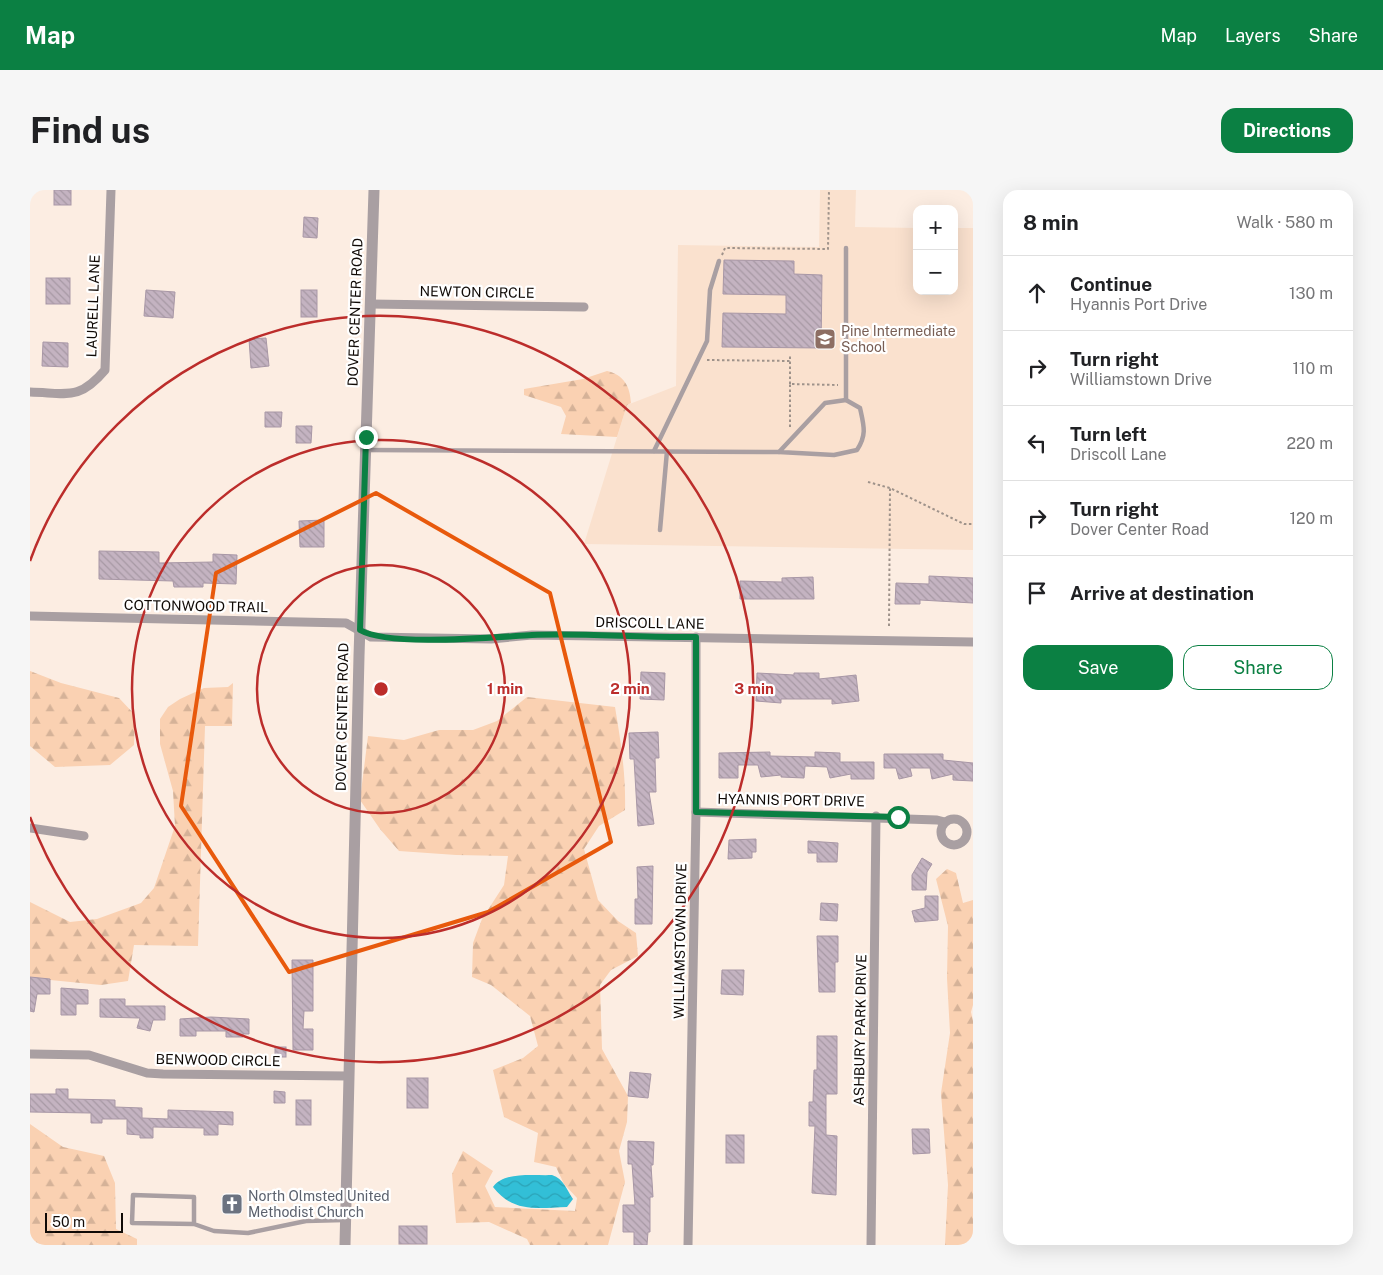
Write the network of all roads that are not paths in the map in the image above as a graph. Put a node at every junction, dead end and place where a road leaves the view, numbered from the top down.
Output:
1 (112, 190) edge
2 (374, 190) edge
3 (846, 248) dead end
4 (719, 261) road end
5 (370, 304) junction
6 (584, 307) dead end
7 (30, 392) edge
8 (846, 400) junction
9 (366, 450) junction
10 (654, 451) junction
11 (667, 451) junction
12 (779, 452) junction
13 (660, 530) dead end
14 (30, 616) edge
15 (360, 630) junction
16 (696, 637) junction
17 (973, 642) edge
18 (696, 812) junction
19 (876, 816) junction
20 (945, 822) dead end
21 (30, 828) edge
22 (84, 836) dead end
23 (30, 1054) edge
24 (348, 1076) junction
25 (346, 1220) junction
26 (194, 1224) junction
27 (345, 1245) edge
28 (688, 1245) edge
29 (871, 1245) edge

1 - 7 street, LAURELL LANE
2 - 5 street, DOVER CENTER ROAD
3 - 8 lane
4 - 10 lane
5 - 6 street, NEWTON CIRCLE
5 - 9 street, DOVER CENTER ROAD
8 - 12 lane
8 - 12 lane
9 - 10 lane
9 - 15 street, DOVER CENTER ROAD
10 - 11 lane
11 - 12 lane
11 - 13 lane
14 - 15 street, COTTONWOOD TRAIL
15 - 16 street, DRISCOLL LANE
15 - 24 street, DOVER CENTER ROAD
16 - 17 street, DRISCOLL LANE
16 - 18 street, WILLIAMSTOWN DRIVE
18 - 19 street, HYANNIS PORT DRIVE
18 - 28 street, WILLIAMSTOWN DRIVE
19 - 20 street, HYANNIS PORT DRIVE
19 - 29 street, ASHBURY PARK DRIVE
21 - 22 street
23 - 24 street, BENWOOD CIRCLE
24 - 25 street, DOVER CENTER ROAD
25 - 26 lane
25 - 27 street, DOVER CENTER ROAD
26 - 26 lane

